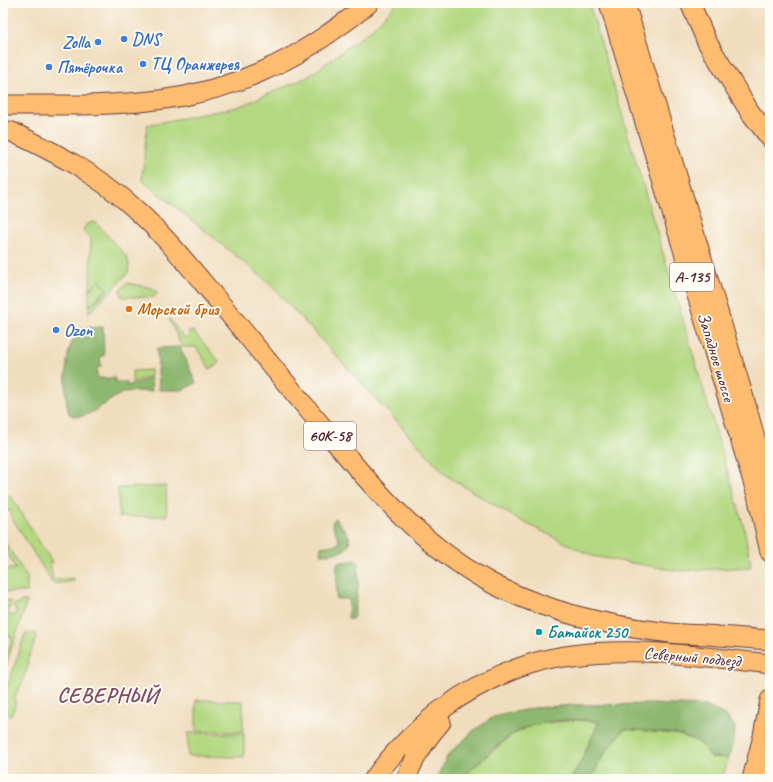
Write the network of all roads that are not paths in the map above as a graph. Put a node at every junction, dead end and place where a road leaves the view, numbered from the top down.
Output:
1 (369, 3) edge
2 (609, 3) edge
3 (625, 3) edge
4 (690, 3) edge
5 (3, 105) edge
6 (3, 130) edge
7 (770, 138) edge
8 (770, 492) edge
9 (770, 552) edge
10 (770, 640) edge
11 (566, 656) junction
12 (770, 664) edge
13 (770, 700) edge
14 (770, 766) edge
15 (374, 779) edge
16 (406, 779) edge
17 (752, 779) edge
18 (766, 779) edge

1 - 5 highway
2 - 9 highway, Западное шоссе / А-135
3 - 8 highway
4 - 7 highway
6 - 10 highway, 60К-58
11 - 12 highway, Северный подъезд
11 - 15 highway
11 - 16 highway
13 - 17 highway
14 - 18 highway

